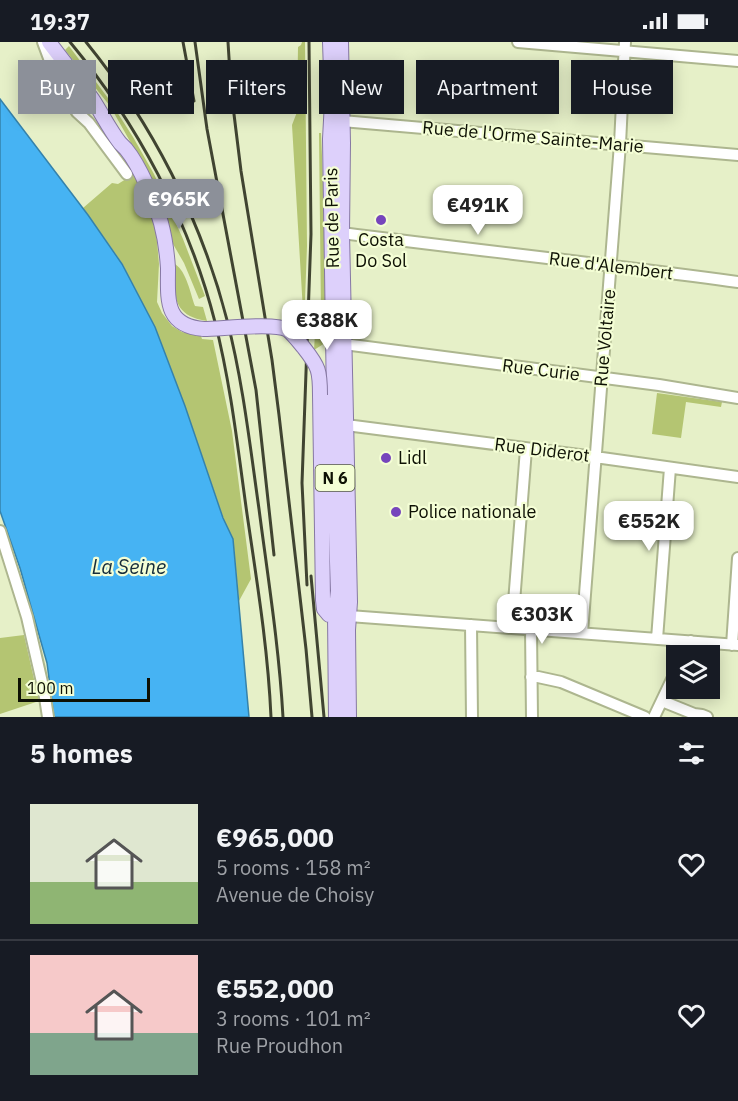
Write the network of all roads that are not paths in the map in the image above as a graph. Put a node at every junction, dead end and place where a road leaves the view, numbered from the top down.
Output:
1 (42, 42) edge
2 (49, 42) edge
3 (56, 42) edge
4 (330, 42) edge
5 (341, 42) edge
6 (518, 42) edge
7 (625, 47) edge
8 (331, 60) edge
9 (738, 62) edge
10 (103, 111) junction
11 (331, 114) edge
12 (338, 114) edge
13 (342, 121) junction
14 (89, 123) junction
15 (330, 130) junction
16 (620, 144) junction
17 (738, 155) edge
18 (127, 174) dead end
19 (342, 233) junction
20 (611, 265) junction
21 (738, 282) edge
22 (344, 344) junction
23 (602, 378) junction
24 (738, 398) edge
25 (346, 425) junction
26 (526, 449) junction
27 (595, 457) junction
28 (670, 468) junction
29 (738, 477) edge
30 (1, 538) edge
31 (738, 558) edge
32 (342, 615) junction
33 (471, 625) junction
34 (512, 628) junction
35 (531, 630) junction
36 (582, 633) junction
37 (657, 639) junction
38 (690, 641) junction
39 (688, 645) edge
40 (735, 645) edge
41 (531, 677) junction
42 (666, 692) edge
43 (662, 701) junction
44 (47, 717) edge
45 (336, 717) edge
46 (349, 717) edge
47 (472, 717) edge
48 (532, 717) edge
49 (645, 717) edge
50 (654, 717) edge
51 (707, 717) edge

1 - 14 street
2 - 10 main road
3 - 10 main road
4 - 8 main road, Rue de Paris / N 6
5 - 13 main road, Rue de Paris / N 6
6 - 7 street
7 - 9 street
7 - 16 street, Rue Voltaire
10 - 14 street
10 - 32 main road, bridge
11 - 15 main road, Rue de Paris / N 6
12 - 13 main road, N 6
13 - 15 street
13 - 16 street, Rue de l'Orme Sainte-Marie
13 - 19 main road, Rue de Paris / N 6
14 - 18 street
15 - 32 main road, Rue de Paris / N 6
16 - 17 street, Rue de l'Orme Sainte-Marie
16 - 20 street, Rue Voltaire
19 - 20 street, Rue d'Alembert
19 - 22 main road, Rue de Paris / N 6
20 - 21 street, Rue d'Alembert
20 - 23 street, Rue Voltaire
22 - 23 street, Rue Curie
22 - 25 main road, Rue de Paris / N 6
23 - 24 street, Rue Curie
23 - 27 street, Rue Voltaire
25 - 26 street, Rue Diderot
25 - 32 main road, Rue de Paris / N 6
26 - 27 street, Rue Diderot
26 - 34 street
27 - 28 street, Rue Diderot
27 - 36 street, Rue Voltaire
28 - 29 street, Rue Diderot
28 - 37 street
30 - 44 street
31 - 40 street
32 - 33 street
32 - 45 main road, Rue de Paris / N 6
32 - 46 main road, Rue de Paris / N 6
33 - 34 street
33 - 47 street
34 - 35 street
35 - 36 street
35 - 41 street
36 - 37 street
37 - 38 street
38 - 39 street
38 - 40 street
41 - 48 street
41 - 49 street
42 - 43 street
43 - 50 street
43 - 51 street

